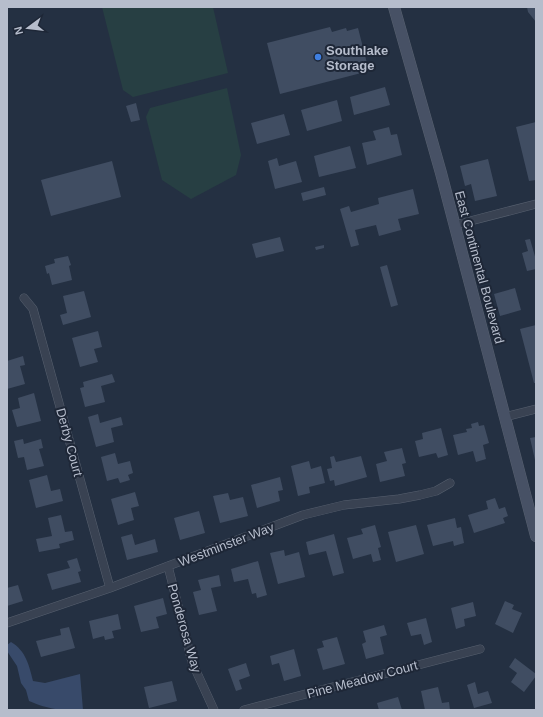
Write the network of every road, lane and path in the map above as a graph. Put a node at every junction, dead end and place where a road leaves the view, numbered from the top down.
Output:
1 (394, 7) edge
2 (536, 204) edge
3 (455, 225) junction
4 (24, 298) dead end
5 (536, 409) edge
6 (505, 417) junction
7 (450, 483) dead end
8 (536, 536) edge
9 (168, 566) junction
10 (110, 588) junction
11 (7, 623) edge
12 (480, 649) dead end
13 (214, 710) edge
14 (244, 710) edge

1 - 3 main road, East Continental Boulevard
2 - 3 street
3 - 6 main road, East Continental Boulevard
4 - 10 street, Derby Court
5 - 6 street
6 - 8 main road, East Continental Boulevard
7 - 9 street, Westminster Way
9 - 10 street, Westminster Way
9 - 13 street, Ponderosa Way
10 - 11 street, Westminster Way
12 - 14 street, Pine Meadow Court

